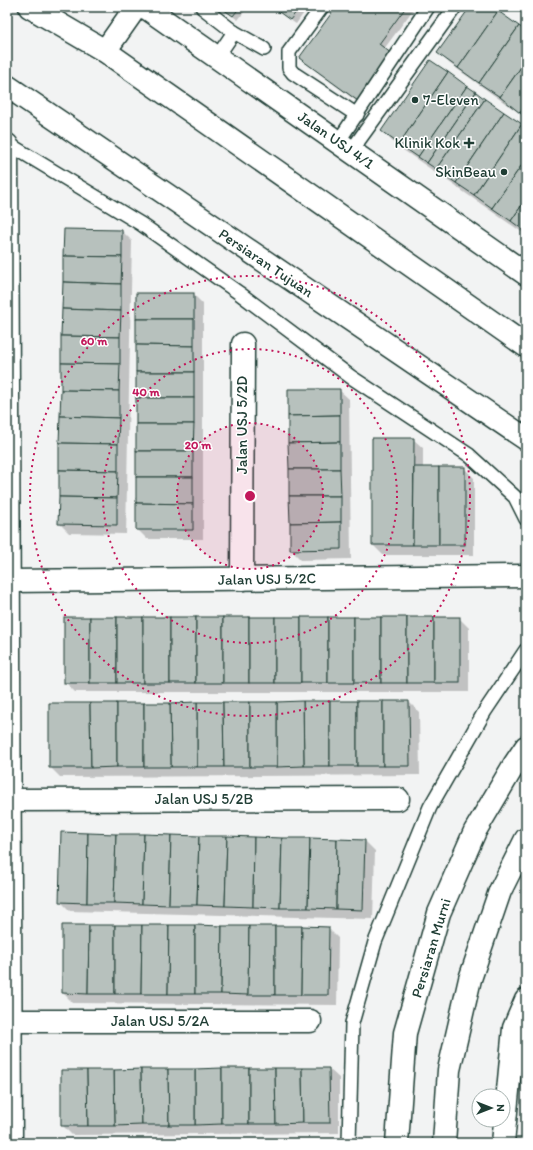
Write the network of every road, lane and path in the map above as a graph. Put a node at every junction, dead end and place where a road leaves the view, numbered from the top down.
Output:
1 (30, 7) edge
2 (136, 7) edge
3 (145, 7) edge
4 (202, 7) edge
5 (322, 7) edge
6 (428, 7) edge
7 (455, 7) edge
8 (234, 32) junction
9 (264, 49) dead end
10 (105, 51) junction
11 (216, 57) junction
12 (7, 86) edge
13 (357, 114) junction
14 (7, 144) edge
15 (345, 147) junction
16 (526, 274) edge
17 (242, 344) dead end
18 (526, 346) edge
19 (526, 439) edge
20 (526, 519) edge
21 (8, 574) edge
22 (526, 576) edge
23 (242, 579) junction
24 (526, 650) edge
25 (526, 735) edge
26 (526, 747) edge
27 (514, 765) junction
28 (398, 799) dead end
29 (9, 800) junction
30 (526, 839) edge
31 (526, 1000) edge
32 (10, 1021) junction
33 (310, 1021) dead end
34 (11, 1143) edge
35 (349, 1143) edge
36 (398, 1143) edge
37 (444, 1143) edge
38 (503, 1143) edge

1 - 10 street
2 - 10 street
3 - 11 street, Jalan USJ 4/1
4 - 8 lane
5 - 13 lane
6 - 13 lane
7 - 15 lane
8 - 9 lane
8 - 11 lane
10 - 18 street
11 - 15 street, Jalan USJ 4/1
12 - 19 street, Persiaran Tujuan
13 - 15 lane
14 - 20 lane
14 - 21 street
15 - 16 street, Jalan USJ 4/1
17 - 23 street, Jalan USJ 5/2D
21 - 23 street, Jalan USJ 5/2C
21 - 29 street
22 - 23 street, Jalan USJ 5/2C
24 - 35 lane
25 - 27 street
26 - 27 street, Persiaran Murni
27 - 36 street, Persiaran Murni
28 - 29 street, Jalan USJ 5/2B
29 - 32 street
30 - 37 street
31 - 38 street
32 - 33 street, Jalan USJ 5/2A
32 - 34 street

